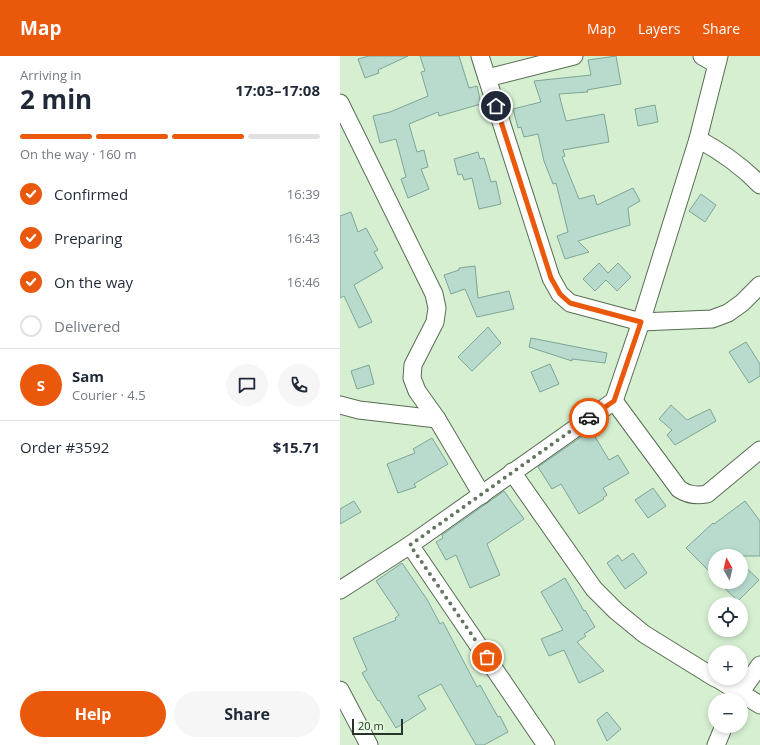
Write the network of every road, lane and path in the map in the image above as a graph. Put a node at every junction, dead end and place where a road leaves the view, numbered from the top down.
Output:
1 (480, 56) edge
2 (574, 56) edge
3 (712, 59) edge
4 (486, 78) junction
5 (340, 104) edge
6 (698, 139) junction
7 (760, 185) edge
8 (760, 285) edge
9 (641, 322) junction
10 (614, 401) junction
11 (340, 405) edge
12 (437, 419) junction
13 (760, 450) edge
14 (512, 472) junction
15 (482, 495) junction
16 (410, 545) junction
17 (340, 590) edge
18 (760, 665) edge
19 (708, 674) edge
20 (724, 685) edge
21 (340, 690) edge
22 (734, 693) edge
23 (740, 693) edge
24 (748, 700) edge
25 (760, 705) edge
26 (721, 733) edge
27 (369, 745) edge
28 (546, 745) edge
29 (716, 745) edge

1 - 4 street
2 - 4 street
3 - 6 street
4 - 9 street
5 - 12 street
6 - 7 street
6 - 9 street
8 - 9 street
9 - 10 street
10 - 13 street
10 - 14 street
11 - 12 street
12 - 15 street
14 - 15 street
14 - 19 street
15 - 16 street
16 - 17 street
16 - 28 street
18 - 23 street
20 - 22 street
21 - 27 street
24 - 25 street
26 - 29 street

